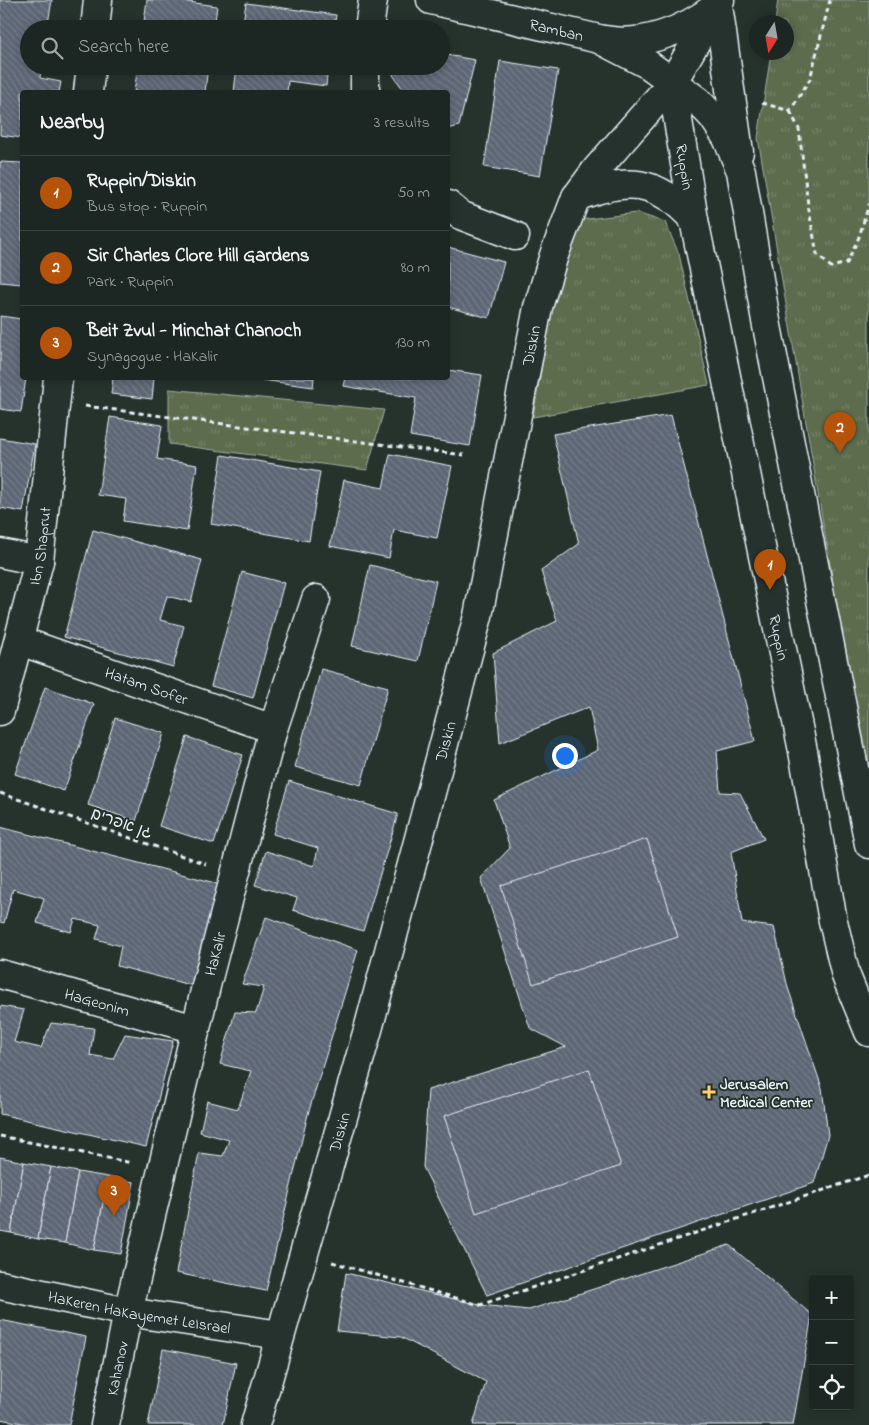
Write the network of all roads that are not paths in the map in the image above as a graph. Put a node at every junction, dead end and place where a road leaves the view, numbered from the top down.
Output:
1 (98, 0) edge
2 (373, 0) edge
3 (431, 0) edge
4 (719, 3) edge
5 (96, 20) edge
6 (370, 20) edge
7 (599, 39) junction
8 (90, 75) edge
9 (365, 75) edge
10 (672, 83) junction
11 (88, 90) edge
12 (365, 90) edge
13 (742, 171) junction
14 (576, 197) junction
15 (450, 207) edge
16 (694, 220) junction
17 (515, 236) dead end
18 (57, 390) edge
19 (0, 553) edge
20 (39, 561) junction
21 (316, 600) dead end
22 (20, 641) junction
23 (0, 711) edge
24 (273, 729) junction
25 (869, 844) edge
26 (0, 974) edge
27 (194, 1029) junction
28 (869, 1032) edge
29 (0, 1285) edge
30 (128, 1312) junction
31 (280, 1335) junction
32 (105, 1425) edge
33 (255, 1425) edge

1 - 5 street
2 - 6 street
3 - 7 street, Ramban
4 - 7 street
4 - 10 street, Diskin
4 - 13 street
7 - 10 street, Ramban
8 - 11 street
9 - 12 street
10 - 13 street
10 - 14 street, Diskin
10 - 16 street, Ruppin
13 - 25 street
14 - 16 street
14 - 31 street, Diskin
15 - 17 street
16 - 28 street, Ruppin
18 - 20 street, Ibn Shaprut
19 - 20 street
20 - 22 street, Ibn Shaprut
21 - 24 street, HaKalir
22 - 23 street, Ibn Shaprut
22 - 24 street, Hatam Sofer
24 - 27 street, HaKalir
26 - 27 street, HaGeonim
27 - 30 street, HaKalir
29 - 30 street, HaKeren HaKayemet LeIsrael
30 - 31 street, HaKeren HaKayemet LeIsrael
30 - 32 street, Kahanov
31 - 33 street, Diskin

